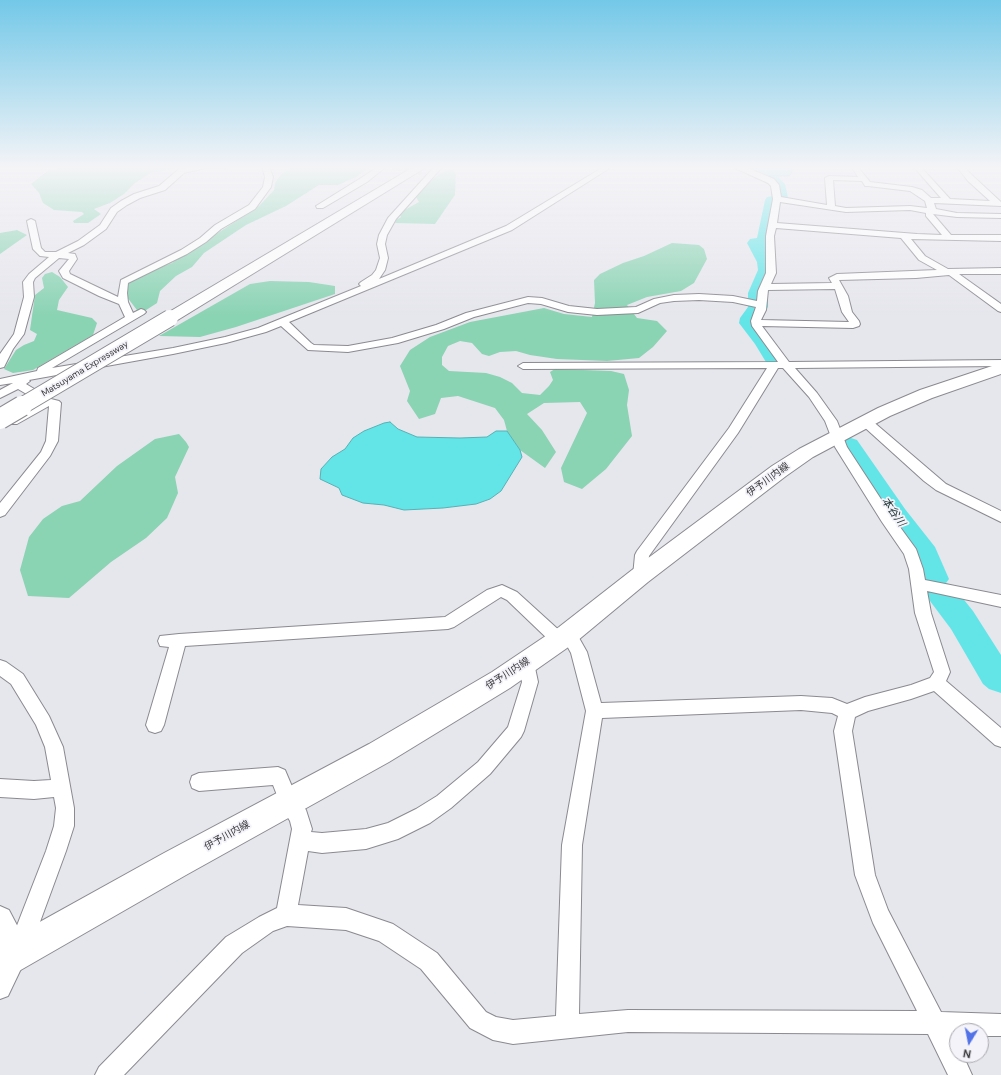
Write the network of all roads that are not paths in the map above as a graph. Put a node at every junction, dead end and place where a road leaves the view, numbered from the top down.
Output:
1 (110, 216) edge
2 (236, 216) edge
3 (339, 216) edge
4 (393, 216) edge
5 (528, 216) edge
6 (774, 216) edge
7 (931, 216) edge
8 (31, 221) dead end
9 (772, 225) junction
10 (904, 236) junction
11 (949, 238) junction
12 (1001, 238) edge
13 (57, 255) junction
14 (1001, 271) edge
15 (948, 272) junction
16 (838, 286) junction
17 (765, 287) junction
18 (362, 290) junction
19 (123, 302) junction
20 (762, 305) junction
21 (1001, 309) edge
22 (141, 312) dead end
23 (130, 318) junction
24 (284, 322) junction
25 (756, 323) junction
26 (1001, 362) edge
27 (0, 365) edge
28 (523, 366) dead end
29 (776, 368) junction
30 (1001, 368) edge
31 (33, 375) junction
32 (693, 375) dead end
33 (0, 382) edge
34 (18, 384) junction
35 (0, 395) edge
36 (48, 402) junction
37 (0, 419) edge
38 (866, 422) junction
39 (0, 428) edge
40 (838, 436) junction
41 (0, 512) edge
42 (1001, 517) edge
43 (640, 576) junction
44 (919, 584) junction
45 (1001, 601) edge
46 (564, 637) junction
47 (526, 663) junction
48 (0, 667) edge
49 (936, 683) junction
50 (595, 711) junction
51 (848, 712) junction
52 (155, 725) dead end
53 (1001, 740) edge
54 (199, 782) dead end
55 (0, 788) edge
56 (62, 788) junction
57 (289, 802) junction
58 (300, 841) junction
59 (286, 915) junction
60 (0, 919) edge
61 (9, 957) edge
62 (0, 988) edge
63 (935, 1023) junction
64 (1001, 1024) edge
65 (567, 1027) junction
66 (106, 1075) edge
67 (960, 1075) edge

1 - 13 street
2 - 19 street
3 - 37 main road, Matsuyama Expressway, bridge
4 - 18 street
5 - 18 street
6 - 9 street
7 - 11 street
8 - 13 street
9 - 10 street
9 - 17 street
10 - 11 street
10 - 15 street
11 - 12 street
13 - 19 street
13 - 27 street
14 - 15 street
15 - 16 street
15 - 21 street
16 - 17 street
16 - 25 street
17 - 20 street
18 - 24 street
19 - 23 street
20 - 24 street
20 - 25 street
22 - 23 street
23 - 31 street
24 - 31 street
25 - 29 street
26 - 29 street
28 - 29 street
29 - 32 street
29 - 40 street
29 - 43 street
30 - 38 main road, 伊予川内線
31 - 33 street
31 - 34 street
34 - 35 street
34 - 36 street
36 - 39 street
36 - 41 street
38 - 40 main road, 伊予川内線
38 - 42 street
40 - 43 main road, 伊予川内線
40 - 44 street
43 - 46 main road, 伊予川内線
44 - 45 street
44 - 49 street
46 - 47 main road, 伊予川内線
46 - 50 street
46 - 52 street
47 - 57 main road, 伊予川内線
47 - 58 street
48 - 56 street
49 - 51 street
49 - 53 street
50 - 51 street
50 - 65 street
51 - 63 street
54 - 57 street
55 - 56 street
56 - 61 street
57 - 58 street
57 - 61 main road, 伊予川内線
58 - 59 street
59 - 65 street
59 - 66 street
60 - 61 street
61 - 62 street
63 - 64 street
63 - 65 street
63 - 67 street

